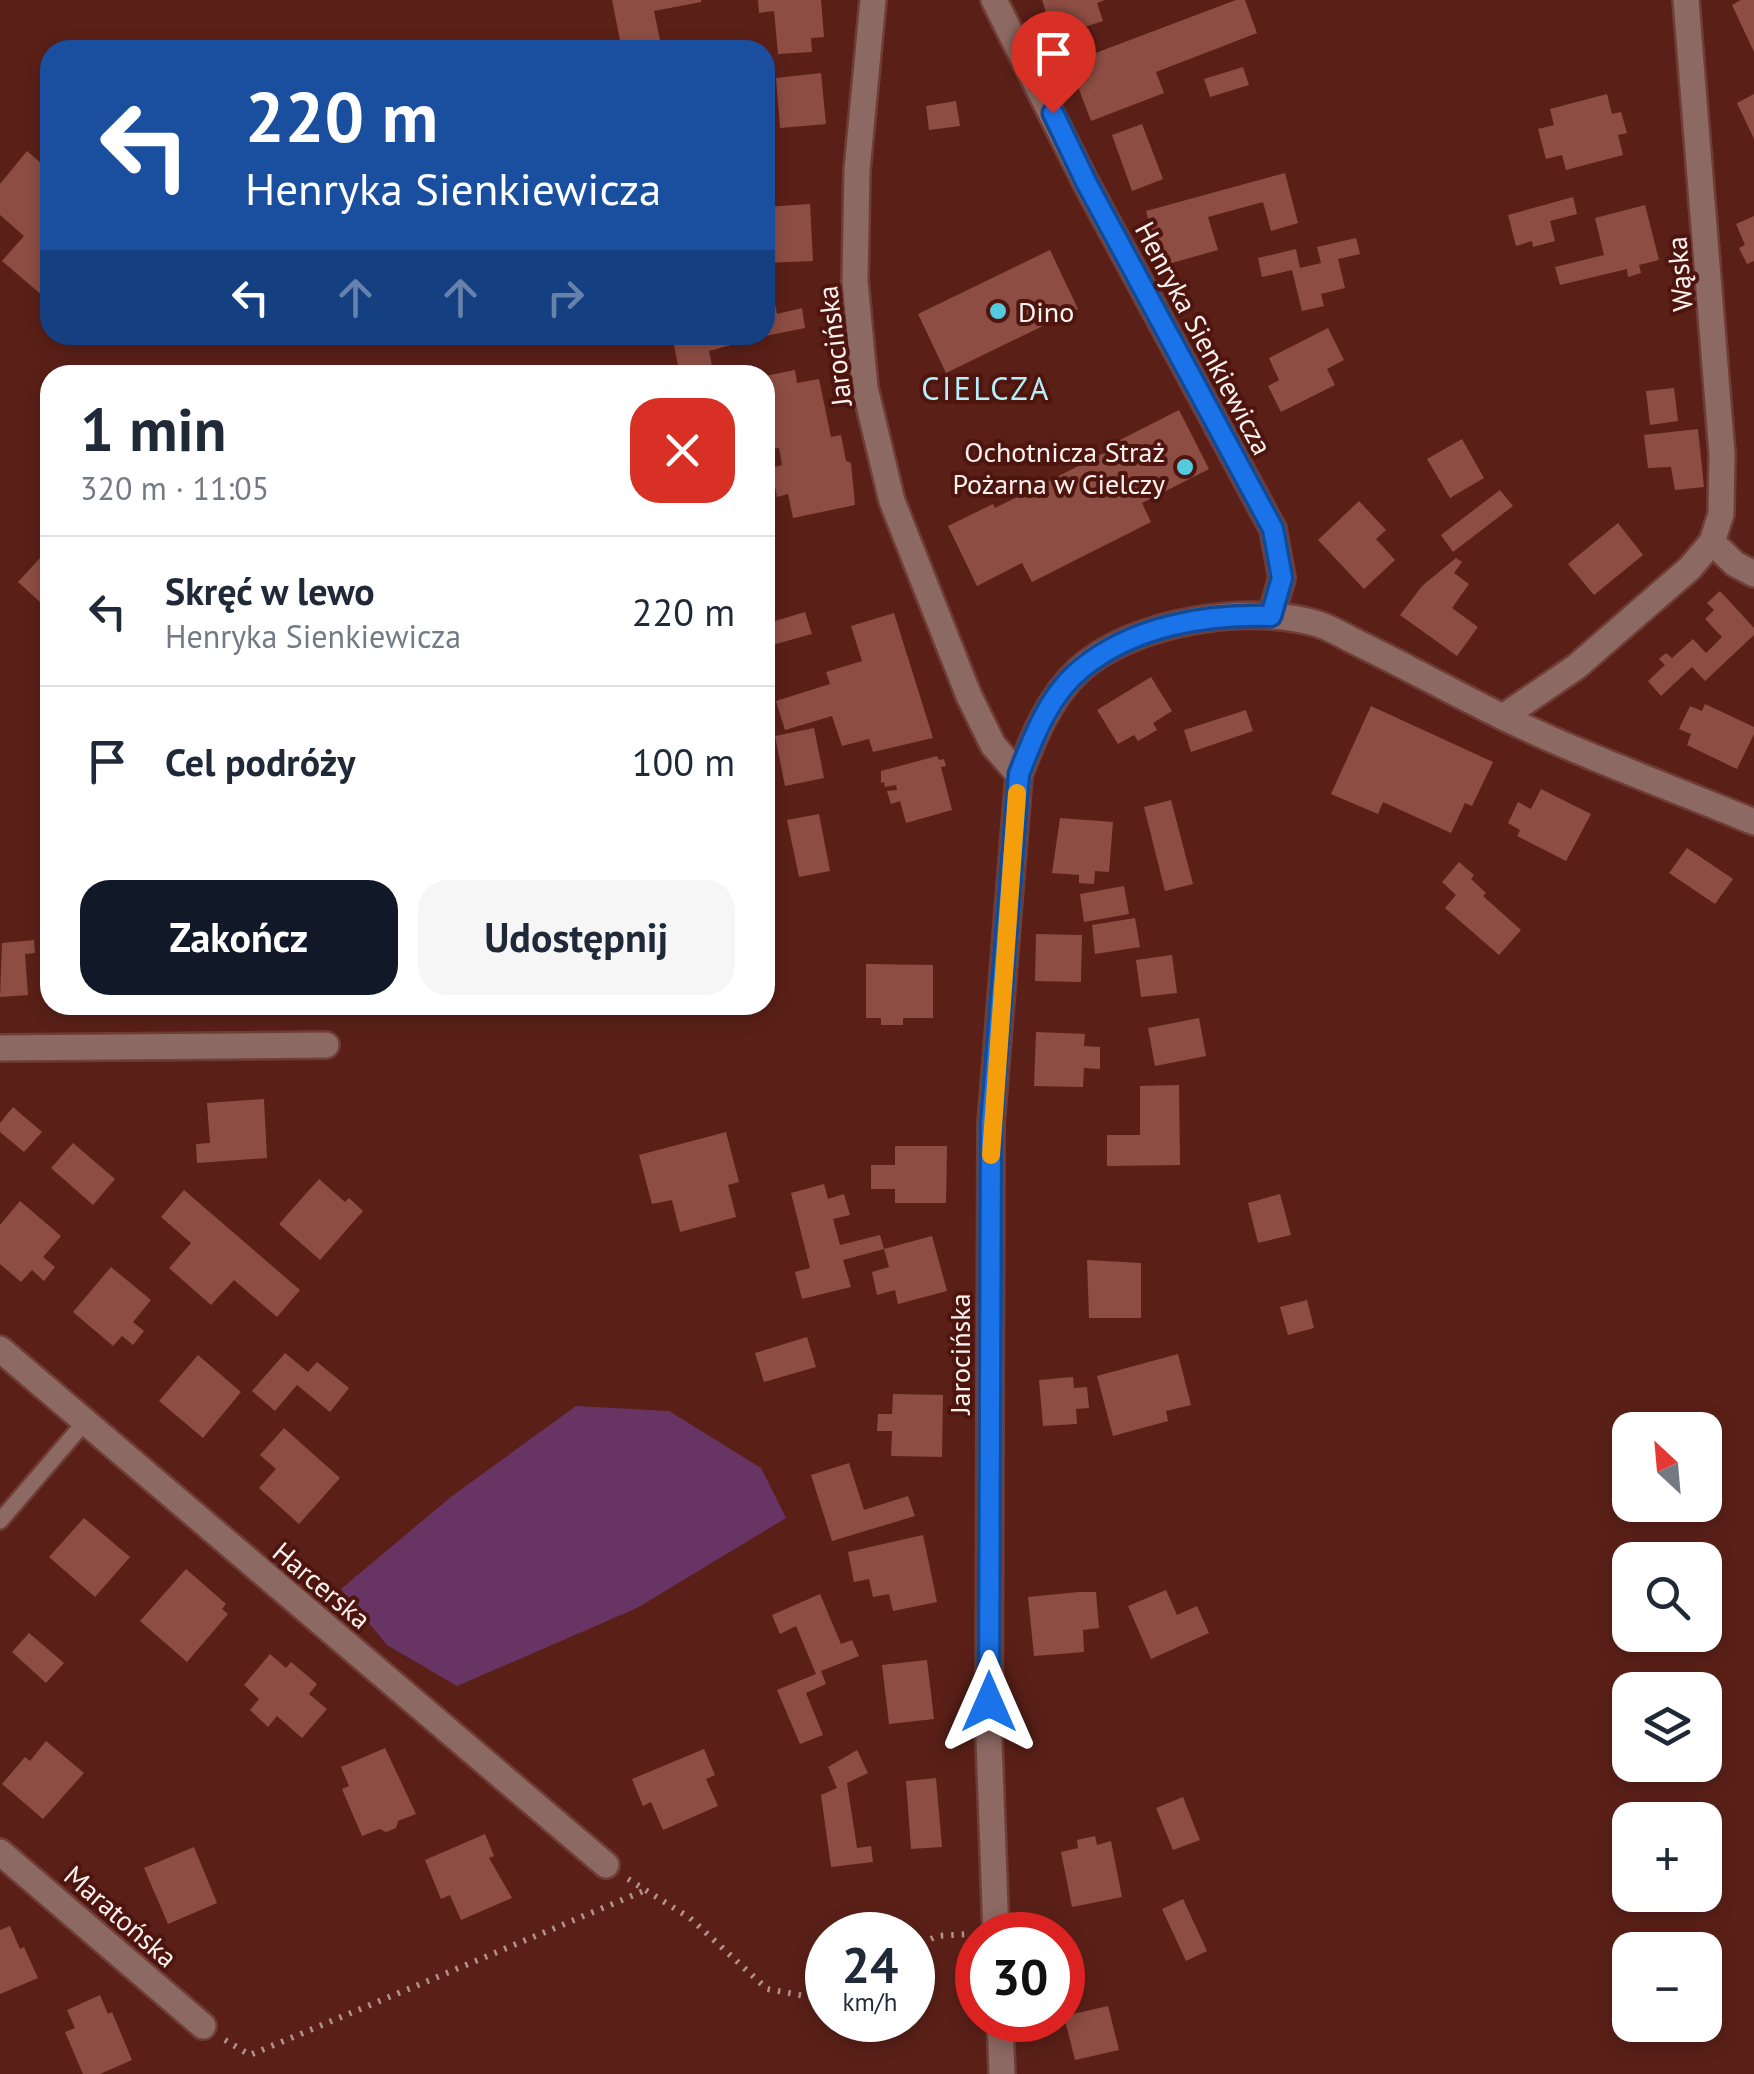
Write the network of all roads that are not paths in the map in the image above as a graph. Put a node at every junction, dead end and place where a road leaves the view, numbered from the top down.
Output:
1 (872, 0) edge
2 (994, 0) edge
3 (1686, 0) edge
4 (1712, 542) junction
5 (1754, 574) edge
6 (1271, 616) junction
7 (1503, 717) junction
8 (1019, 774) junction
9 (1754, 822) edge
10 (326, 1044) dead end
11 (0, 1048) edge
12 (0, 1349) edge
13 (84, 1422) junction
14 (0, 1521) edge
15 (0, 1852) edge
16 (606, 1865) road end
17 (995, 1912) edge
18 (203, 2026) road end
19 (1001, 2042) edge
20 (1002, 2074) edge

1 - 8 street, Jarocińska
2 - 6 street, Henryka Sienkiewicza
3 - 4 street, Wąska
4 - 5 street
4 - 7 street
6 - 7 street
6 - 8 street, Jarocińska
7 - 9 street
8 - 17 street, Jarocińska
10 - 11 street
12 - 13 street, Harcerska
13 - 14 lane
13 - 16 street, Harcerska
15 - 18 street, Maratońska
19 - 20 street

